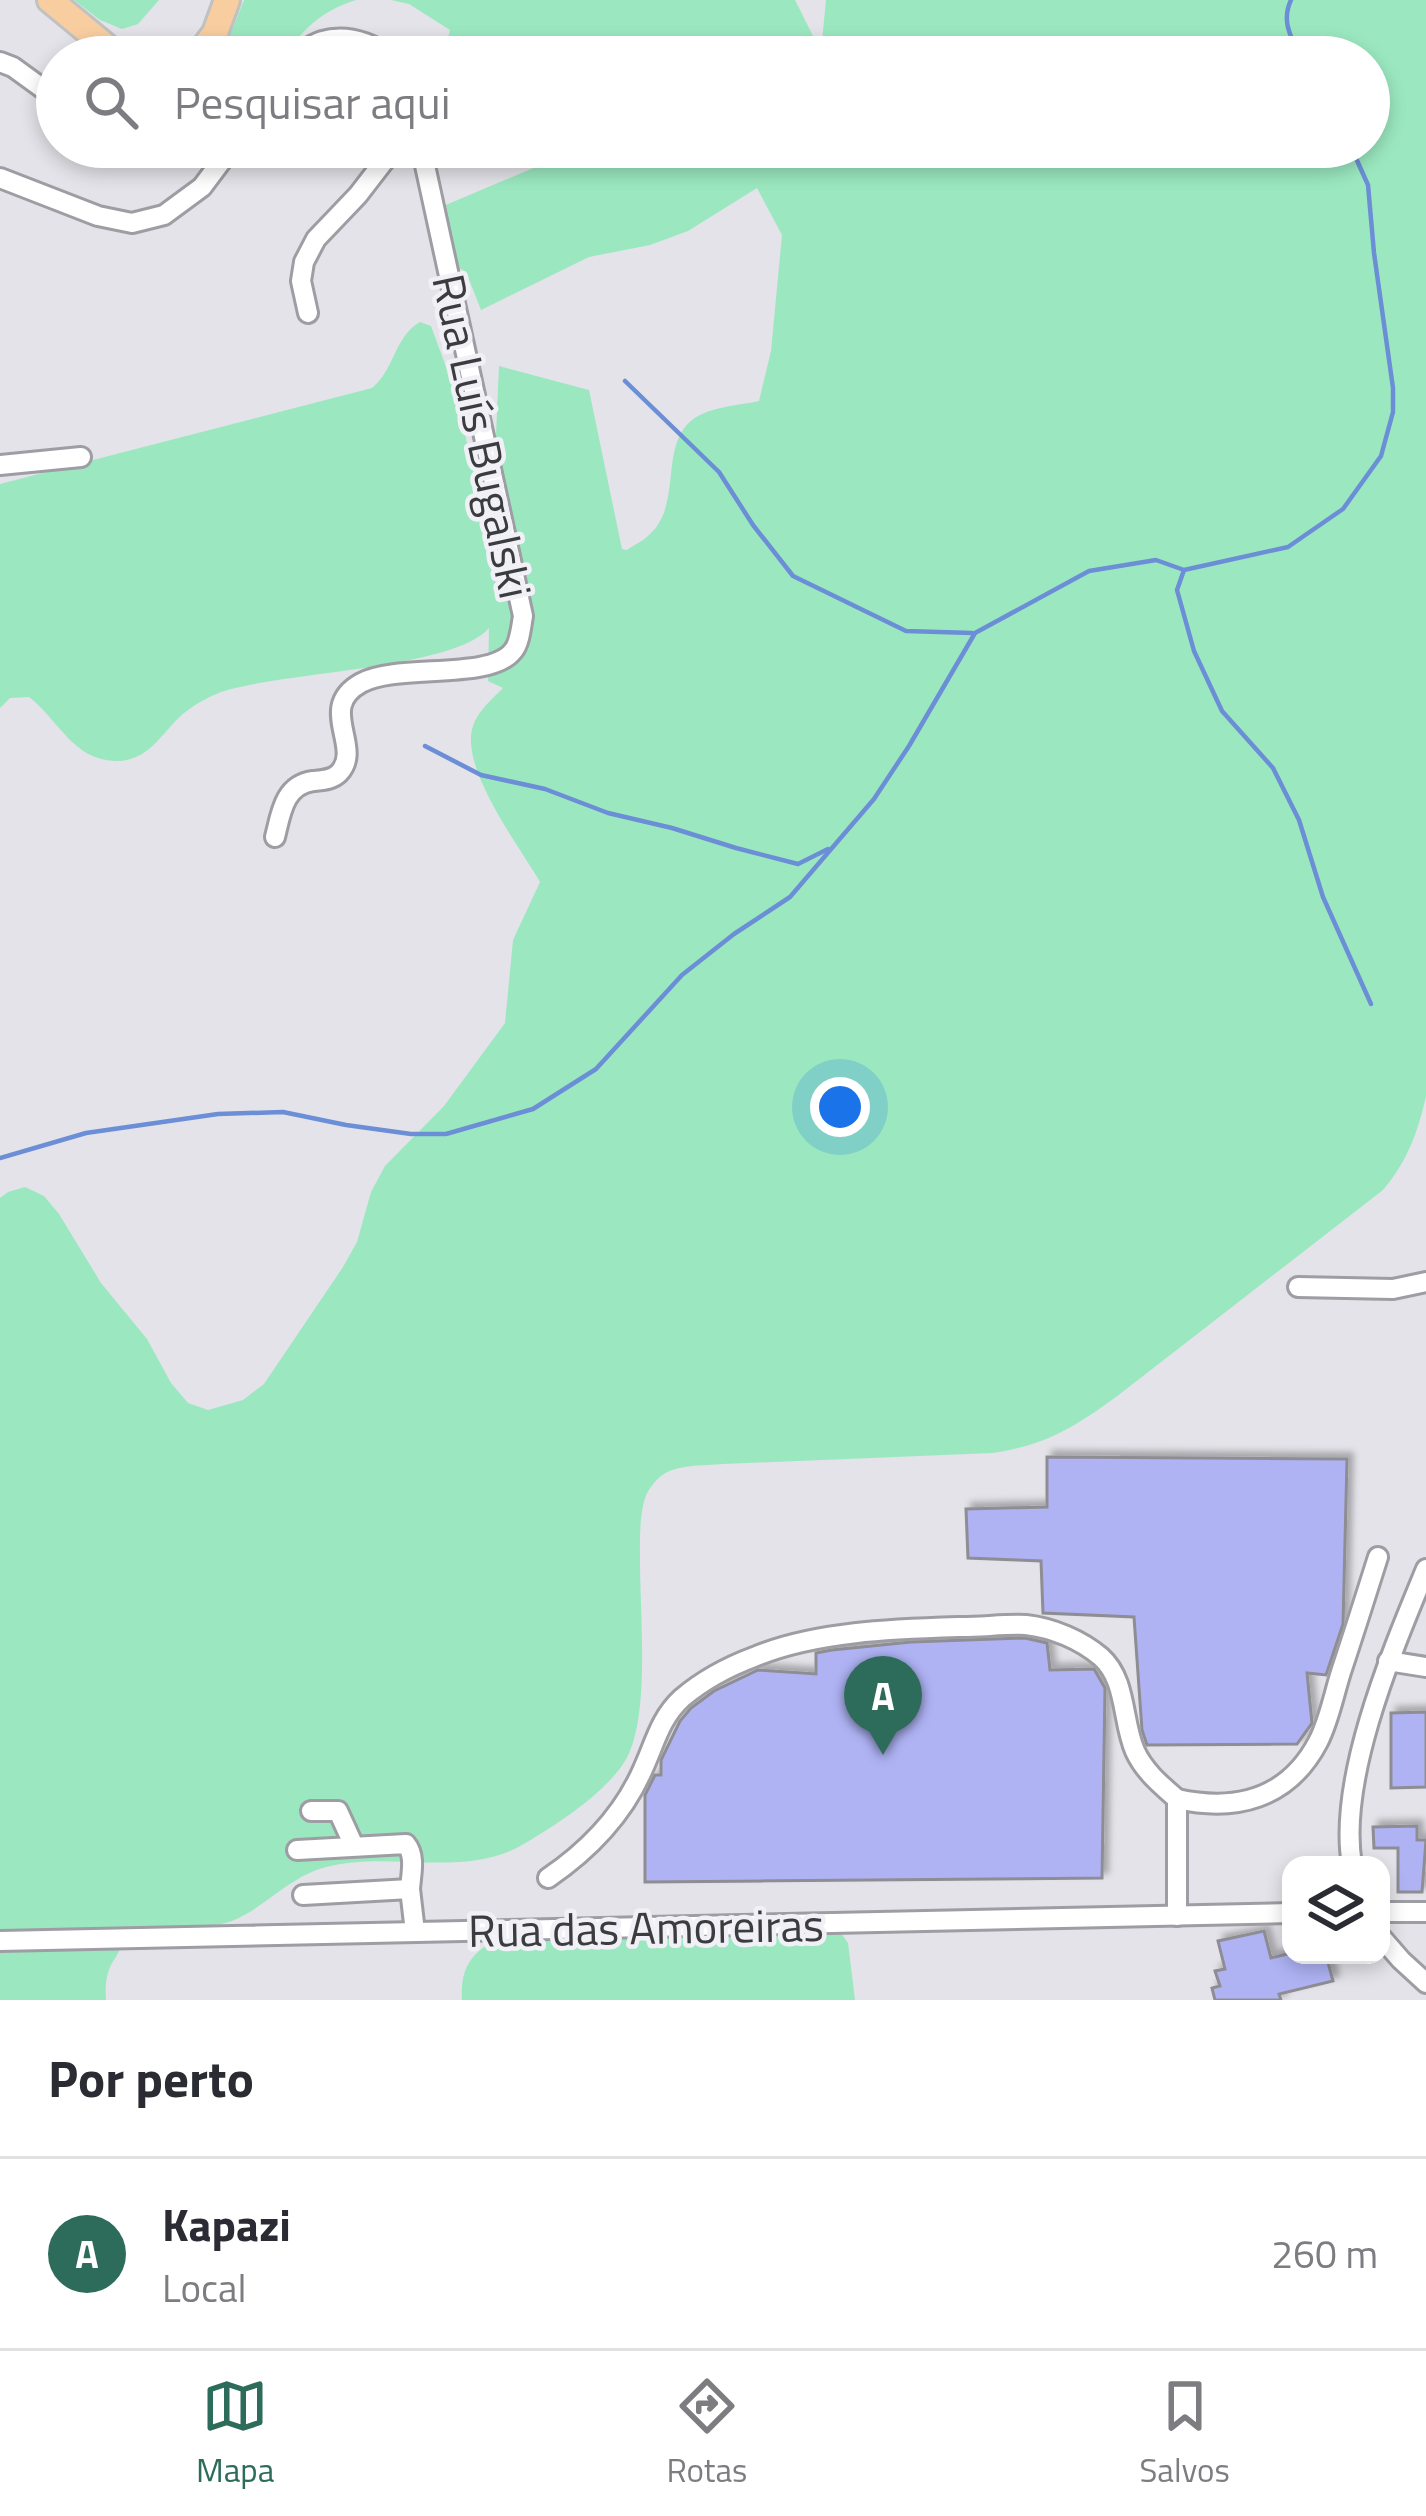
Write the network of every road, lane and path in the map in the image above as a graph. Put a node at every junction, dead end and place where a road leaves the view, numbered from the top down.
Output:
1 (50, 0) edge
2 (227, 0) edge
3 (94, 36) edge
4 (213, 36) edge
5 (0, 62) edge
6 (36, 84) edge
7 (217, 168) edge
8 (379, 168) edge
9 (426, 168) edge
10 (0, 178) edge
11 (308, 313) dead end
12 (81, 457) dead end
13 (0, 465) edge
14 (275, 837) dead end
15 (1426, 1282) edge
16 (1298, 1286) dead end
17 (1378, 1557) dead end
18 (1426, 1569) edge
19 (1388, 1661) junction
20 (1426, 1667) edge
21 (1177, 1799) junction
22 (311, 1811) dead end
23 (354, 1846) junction
24 (297, 1850) dead end
25 (1350, 1856) edge
26 (548, 1878) dead end
27 (410, 1889) junction
28 (303, 1894) dead end
29 (1390, 1912) edge
30 (1426, 1912) edge
31 (1282, 1913) edge
32 (1177, 1916) junction
33 (415, 1932) junction
34 (0, 1941) edge
35 (1390, 1947) edge
36 (1426, 1983) edge

1 - 3 main road
2 - 4 main road
5 - 6 street
7 - 10 street
8 - 11 street
9 - 14 street, Rua Luís Bugalski
12 - 13 street
15 - 16 street
17 - 21 street
18 - 19 street
19 - 20 street
19 - 25 street
21 - 26 street
21 - 32 street
22 - 23 street
23 - 24 street
23 - 27 street
27 - 28 street
27 - 33 street
29 - 30 street
31 - 32 street, Rua das Amoreiras
32 - 33 street, Rua das Amoreiras
33 - 34 street, Rua das Amoreiras
35 - 36 street

